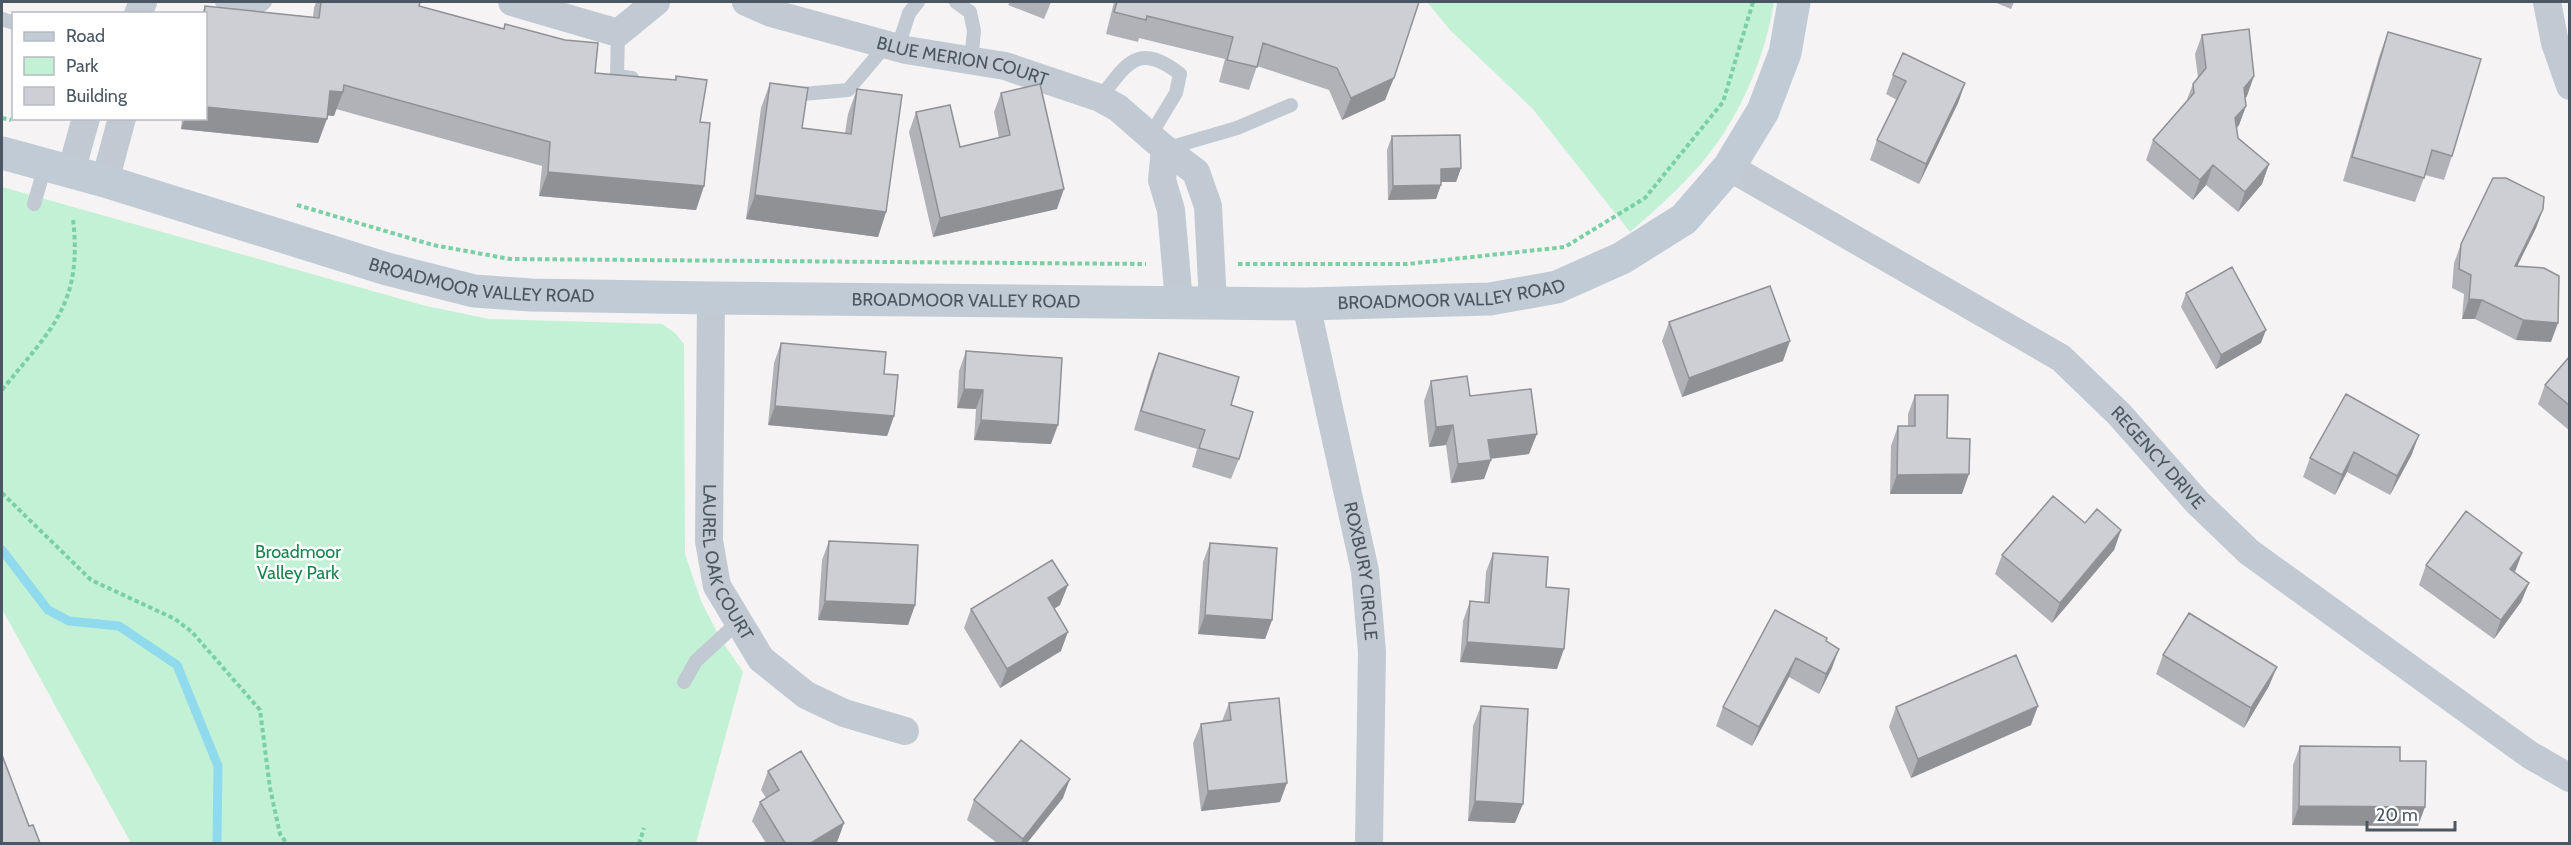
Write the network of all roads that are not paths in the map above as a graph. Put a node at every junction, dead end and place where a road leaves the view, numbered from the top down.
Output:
1 (222, 2) edge
2 (264, 2) edge
3 (512, 2) edge
4 (656, 2) edge
5 (746, 2) edge
6 (918, 2) edge
7 (956, 2) edge
8 (1794, 2) edge
9 (2547, 2) edge
10 (618, 33) junction
11 (893, 46) junction
12 (972, 61) junction
13 (649, 79) edge
14 (2570, 86) edge
15 (774, 96) edge
16 (1100, 98) junction
17 (1291, 105) dead end
18 (85, 120) edge
19 (122, 120) edge
20 (1158, 143) junction
21 (2, 153) edge
22 (1729, 167) junction
23 (58, 169) junction
24 (105, 181) junction
25 (34, 204) dead end
26 (711, 298) junction
27 (1179, 302) junction
28 (1213, 303) junction
29 (1306, 304) junction
30 (737, 623) junction
31 (684, 682) dead end
32 (905, 731) dead end
33 (2570, 778) edge
34 (1369, 843) edge

1 - 2 lane
3 - 10 street
4 - 10 street
5 - 11 street, BLUE MERION COURT
6 - 11 lane
7 - 12 lane
8 - 22 street, BROADMOOR VALLEY ROAD
9 - 14 street
10 - 13 lane
11 - 12 street, BLUE MERION COURT
11 - 15 lane
12 - 16 street, BLUE MERION COURT
16 - 20 street, BLUE MERION COURT
16 - 20 lane
17 - 20 lane
18 - 23 street
19 - 24 street
20 - 27 street
20 - 28 street, BLUE MERION COURT
21 - 23 street, BROADMOOR VALLEY ROAD
22 - 29 street, BROADMOOR VALLEY ROAD
22 - 33 street, REGENCY DRIVE
23 - 24 street, BROADMOOR VALLEY ROAD
23 - 25 lane
24 - 26 street, BROADMOOR VALLEY ROAD
26 - 27 street, BROADMOOR VALLEY ROAD
26 - 30 street, LAUREL OAK COURT
27 - 28 street, BROADMOOR VALLEY ROAD
28 - 29 street, BROADMOOR VALLEY ROAD
29 - 34 street, ROXBURY CIRCLE
30 - 31 lane
30 - 32 street, LAUREL OAK COURT

